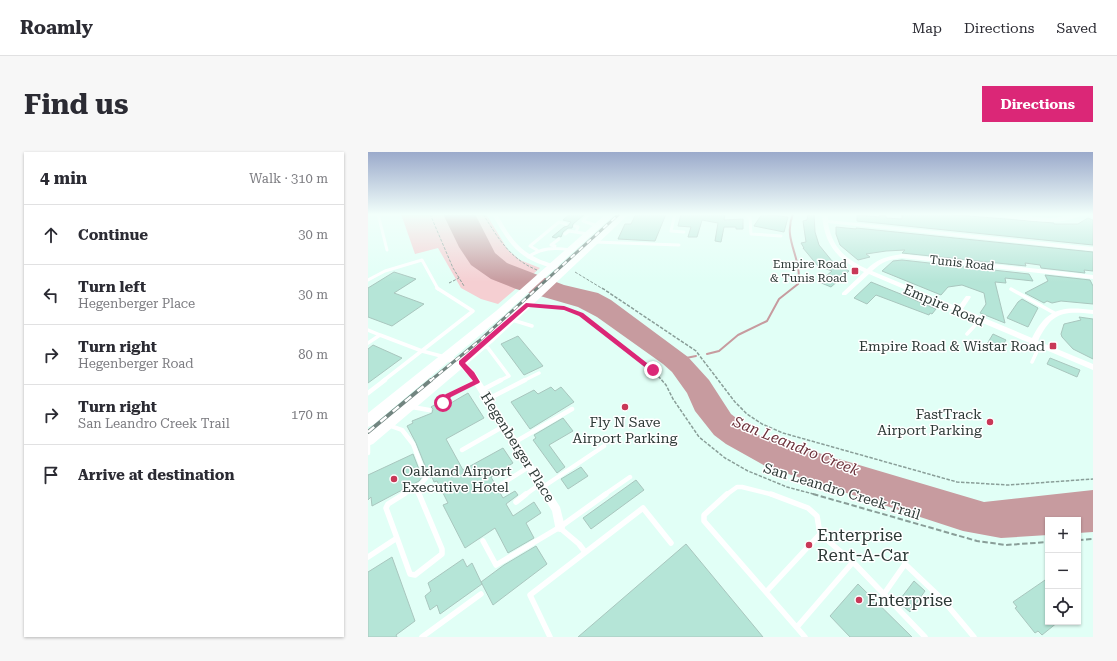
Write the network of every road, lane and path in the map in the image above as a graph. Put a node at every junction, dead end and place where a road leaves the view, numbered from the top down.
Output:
1 (384, 237) edge
2 (440, 237) edge
3 (509, 237) edge
4 (542, 237) edge
5 (585, 237) edge
6 (601, 237) edge
7 (828, 237) edge
8 (986, 237) edge
9 (559, 239) dead end
10 (595, 242) junction
11 (679, 245) dead end
12 (557, 247) junction
13 (1093, 249) edge
14 (387, 250) dead end
15 (537, 250) junction
16 (570, 250) junction
17 (528, 257) junction
18 (552, 266) junction
19 (565, 269) junction
20 (867, 272) junction
21 (1093, 277) edge
22 (459, 278) junction
23 (368, 280) edge
24 (449, 283) dead end
25 (464, 286) dead end
26 (1011, 289) dead end
27 (844, 294) dead end
28 (968, 297) dead end
29 (529, 302) junction
30 (510, 304) junction
31 (958, 311) junction
32 (1093, 312) edge
33 (1056, 314) junction
34 (511, 319) junction
35 (980, 320) junction
36 (532, 326) dead end
37 (368, 330) edge
38 (967, 334) dead end
39 (380, 335) junction
40 (368, 343) edge
41 (1037, 343) junction
42 (481, 345) junction
43 (422, 351) junction
44 (447, 358) junction
45 (1032, 362) dead end
46 (461, 363) junction
47 (1093, 367) edge
48 (539, 373) dead end
49 (477, 382) junction
50 (482, 390) junction
51 (368, 393) edge
52 (488, 399) junction
53 (443, 403) dead end
54 (410, 406) junction
55 (572, 409) dead end
56 (429, 410) dead end
57 (368, 422) edge
58 (387, 425) junction
59 (505, 426) junction
60 (368, 442) edge
61 (515, 442) junction
62 (604, 446) dead end
63 (462, 450) dead end
64 (368, 453) edge
65 (530, 466) junction
66 (630, 477) dead end
67 (1093, 479) edge
68 (502, 484) dead end
69 (542, 485) junction
70 (416, 488) junction
71 (516, 502) dead end
72 (560, 527) junction
73 (820, 534) junction
74 (397, 538) junction
75 (1093, 539) edge
76 (1081, 540) edge
77 (483, 541) dead end
78 (1045, 542) edge
79 (671, 543) dead end
80 (585, 552) junction
81 (368, 557) edge
82 (853, 562) junction
83 (766, 592) junction
84 (481, 594) dead end
85 (884, 594) junction
86 (797, 627) junction
87 (422, 637) edge
88 (550, 637) edge
89 (805, 637) edge
90 (925, 637) edge
91 (974, 637) edge

1 - 14 lane
2 - 22 path
3 - 17 street
4 - 15 lane
5 - 16 main road
6 - 10 main road
7 - 20 street, Empire Road
8 - 13 street
9 - 12 lane
10 - 11 lane
10 - 19 main road
12 - 15 lane
12 - 16 lane
15 - 17 lane
16 - 18 main road
17 - 18 street
18 - 19 street
18 - 30 main road
19 - 29 main road
19 - 67 path
20 - 21 street, Tunis Road
20 - 27 street, Tunis Road
20 - 31 street, Empire Road
22 - 24 path
22 - 25 path
23 - 43 lane
26 - 33 lane
28 - 31 street
29 - 34 main road
29 - 78 path, San Leandro Creek Trail
30 - 34 lane
30 - 44 main road
31 - 35 street, Empire Road
32 - 33 street
33 - 41 street
34 - 36 lane
34 - 42 main road
35 - 38 lane
35 - 41 street, Empire Road
37 - 39 lane
39 - 40 lane
39 - 43 lane
41 - 45 lane
41 - 47 street, Empire Road
42 - 46 main road
42 - 50 lane
43 - 44 lane
43 - 51 lane
44 - 46 street, Hegenberger Place
44 - 57 main road
46 - 49 street, Hegenberger Place
46 - 54 main road
48 - 52 lane
49 - 50 street, Hegenberger Place
49 - 53 lane
50 - 52 street, Hegenberger Place
52 - 59 street, Hegenberger Place
54 - 56 lane
54 - 58 main road
55 - 61 lane
58 - 60 main road
58 - 70 lane
59 - 61 street, Hegenberger Place
59 - 63 lane
60 - 64 lane
61 - 65 street, Hegenberger Place
62 - 69 lane
65 - 68 lane
65 - 69 street, Hegenberger Place
66 - 72 lane
69 - 71 lane
69 - 72 street, Hegenberger Place
70 - 74 lane
70 - 74 lane
72 - 77 lane
72 - 80 lane
73 - 82 lane
73 - 83 lane
73 - 83 lane
74 - 81 lane
75 - 76 path
79 - 80 lane
80 - 88 lane
82 - 85 lane
82 - 86 lane
83 - 86 lane
84 - 87 lane
85 - 90 lane
85 - 91 lane
86 - 89 lane

